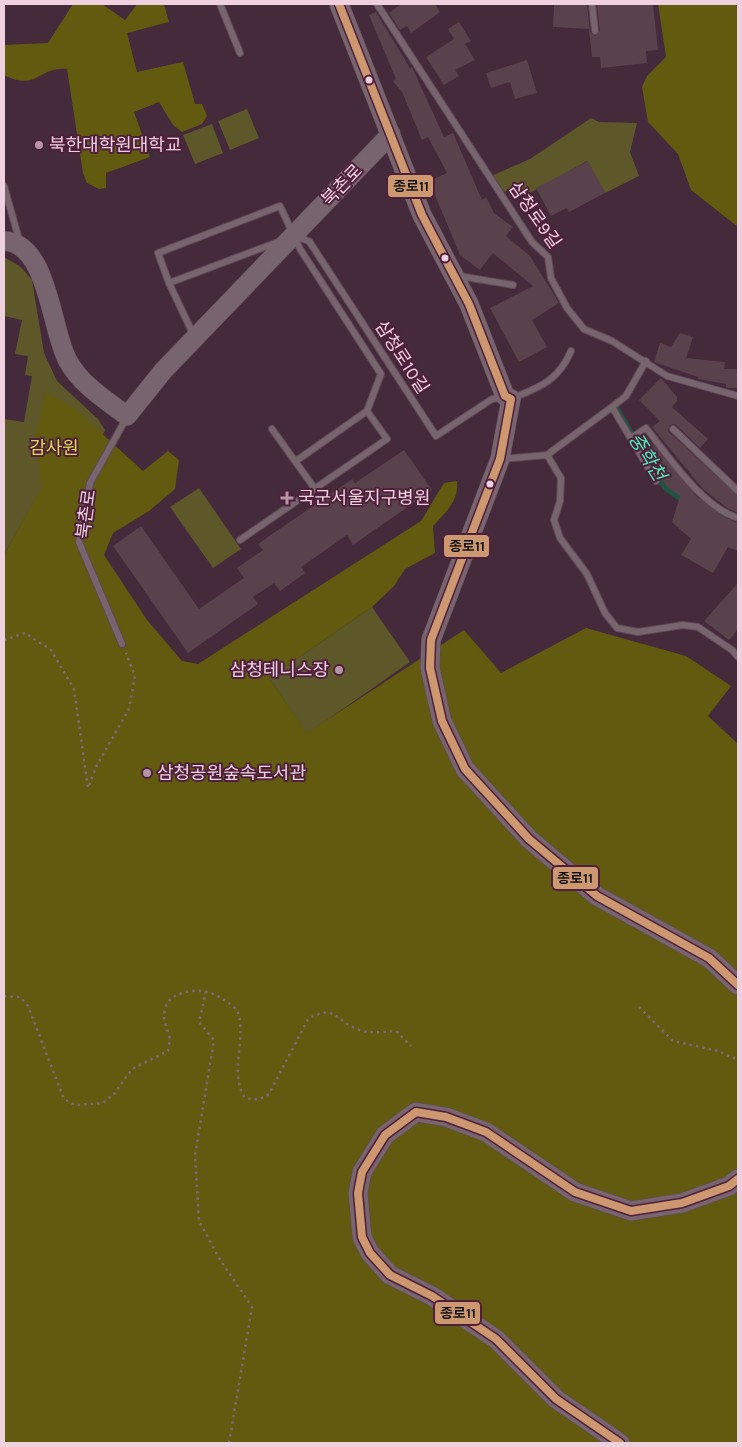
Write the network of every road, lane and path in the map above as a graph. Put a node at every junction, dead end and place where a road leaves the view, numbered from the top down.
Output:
1 (220, 4) edge
2 (339, 4) edge
3 (377, 4) edge
4 (592, 4) edge
5 (595, 31) dead end
6 (240, 53) dead end
7 (391, 134) junction
8 (4, 186) edge
9 (293, 236) junction
10 (4, 242) edge
11 (22, 249) junction
12 (453, 275) junction
13 (169, 283) junction
14 (513, 285) dead end
15 (195, 337) junction
16 (571, 351) dead end
17 (646, 361) junction
18 (738, 396) edge
19 (508, 398) junction
20 (612, 407) junction
21 (367, 410) junction
22 (128, 416) junction
23 (272, 429) dead end
24 (673, 429) dead end
25 (630, 438) junction
26 (547, 455) junction
27 (500, 459) junction
28 (296, 461) junction
29 (656, 481) dead end
30 (315, 488) junction
31 (738, 491) edge
32 (738, 518) edge
33 (240, 540) dead end
34 (4, 640) edge
35 (122, 644) joint
36 (738, 657) edge
37 (738, 985) edge
38 (206, 991) junction
39 (4, 996) edge
40 (639, 1007) dead end
41 (411, 1046) dead end
42 (738, 1060) edge
43 (738, 1179) edge
44 (230, 1443) edge
45 (620, 1443) edge

1 - 6 lane
2 - 7 street
3 - 17 lane, 삼청로9길
4 - 5 lane
7 - 9 street, 북촌로
7 - 12 street
8 - 11 lane
9 - 13 lane, 북촌로
9 - 13 lane
9 - 15 street, 북촌로
9 - 19 lane, 삼청로10길
9 - 21 lane
10 - 11 street
11 - 22 street
12 - 14 lane
12 - 19 street
13 - 15 lane
15 - 22 street, 북촌로
16 - 19 lane
17 - 18 lane, 삼청로9길
17 - 20 lane
19 - 27 street
20 - 25 lane
20 - 26 lane
21 - 28 lane
21 - 30 lane
22 - 35 lane, 북촌로
23 - 28 lane
24 - 31 lane
25 - 29 lane
25 - 32 lane
26 - 27 lane
26 - 36 lane
27 - 37 street
28 - 30 lane
30 - 33 lane
34 - 35 path
38 - 39 path
38 - 41 path
38 - 44 path
40 - 42 path
43 - 45 street

